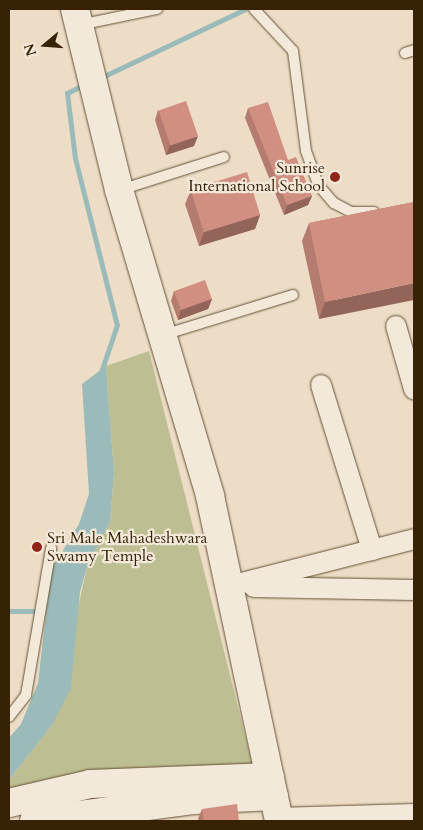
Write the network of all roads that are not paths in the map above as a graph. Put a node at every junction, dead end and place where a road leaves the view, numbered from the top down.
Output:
1 (156, 9) edge
2 (256, 9) edge
3 (76, 17) edge
4 (224, 158) dead end
5 (119, 190) junction
6 (389, 209) edge
7 (293, 295) dead end
8 (396, 326) dead end
9 (162, 336) junction
10 (321, 386) dead end
11 (414, 389) edge
12 (414, 539) edge
13 (51, 548) dead end
14 (372, 550) junction
15 (230, 586) junction
16 (414, 590) edge
17 (9, 716) edge
18 (9, 803) edge
19 (275, 803) edge
20 (414, 814) edge
21 (34, 821) edge

1 - 3 lane
2 - 6 lane
3 - 5 street
4 - 5 lane
5 - 9 street
7 - 9 lane
8 - 11 street
9 - 15 street
10 - 14 street
12 - 14 street
13 - 17 lane
14 - 15 street
15 - 16 street
15 - 19 street
18 - 19 street
19 - 20 street
19 - 21 street

